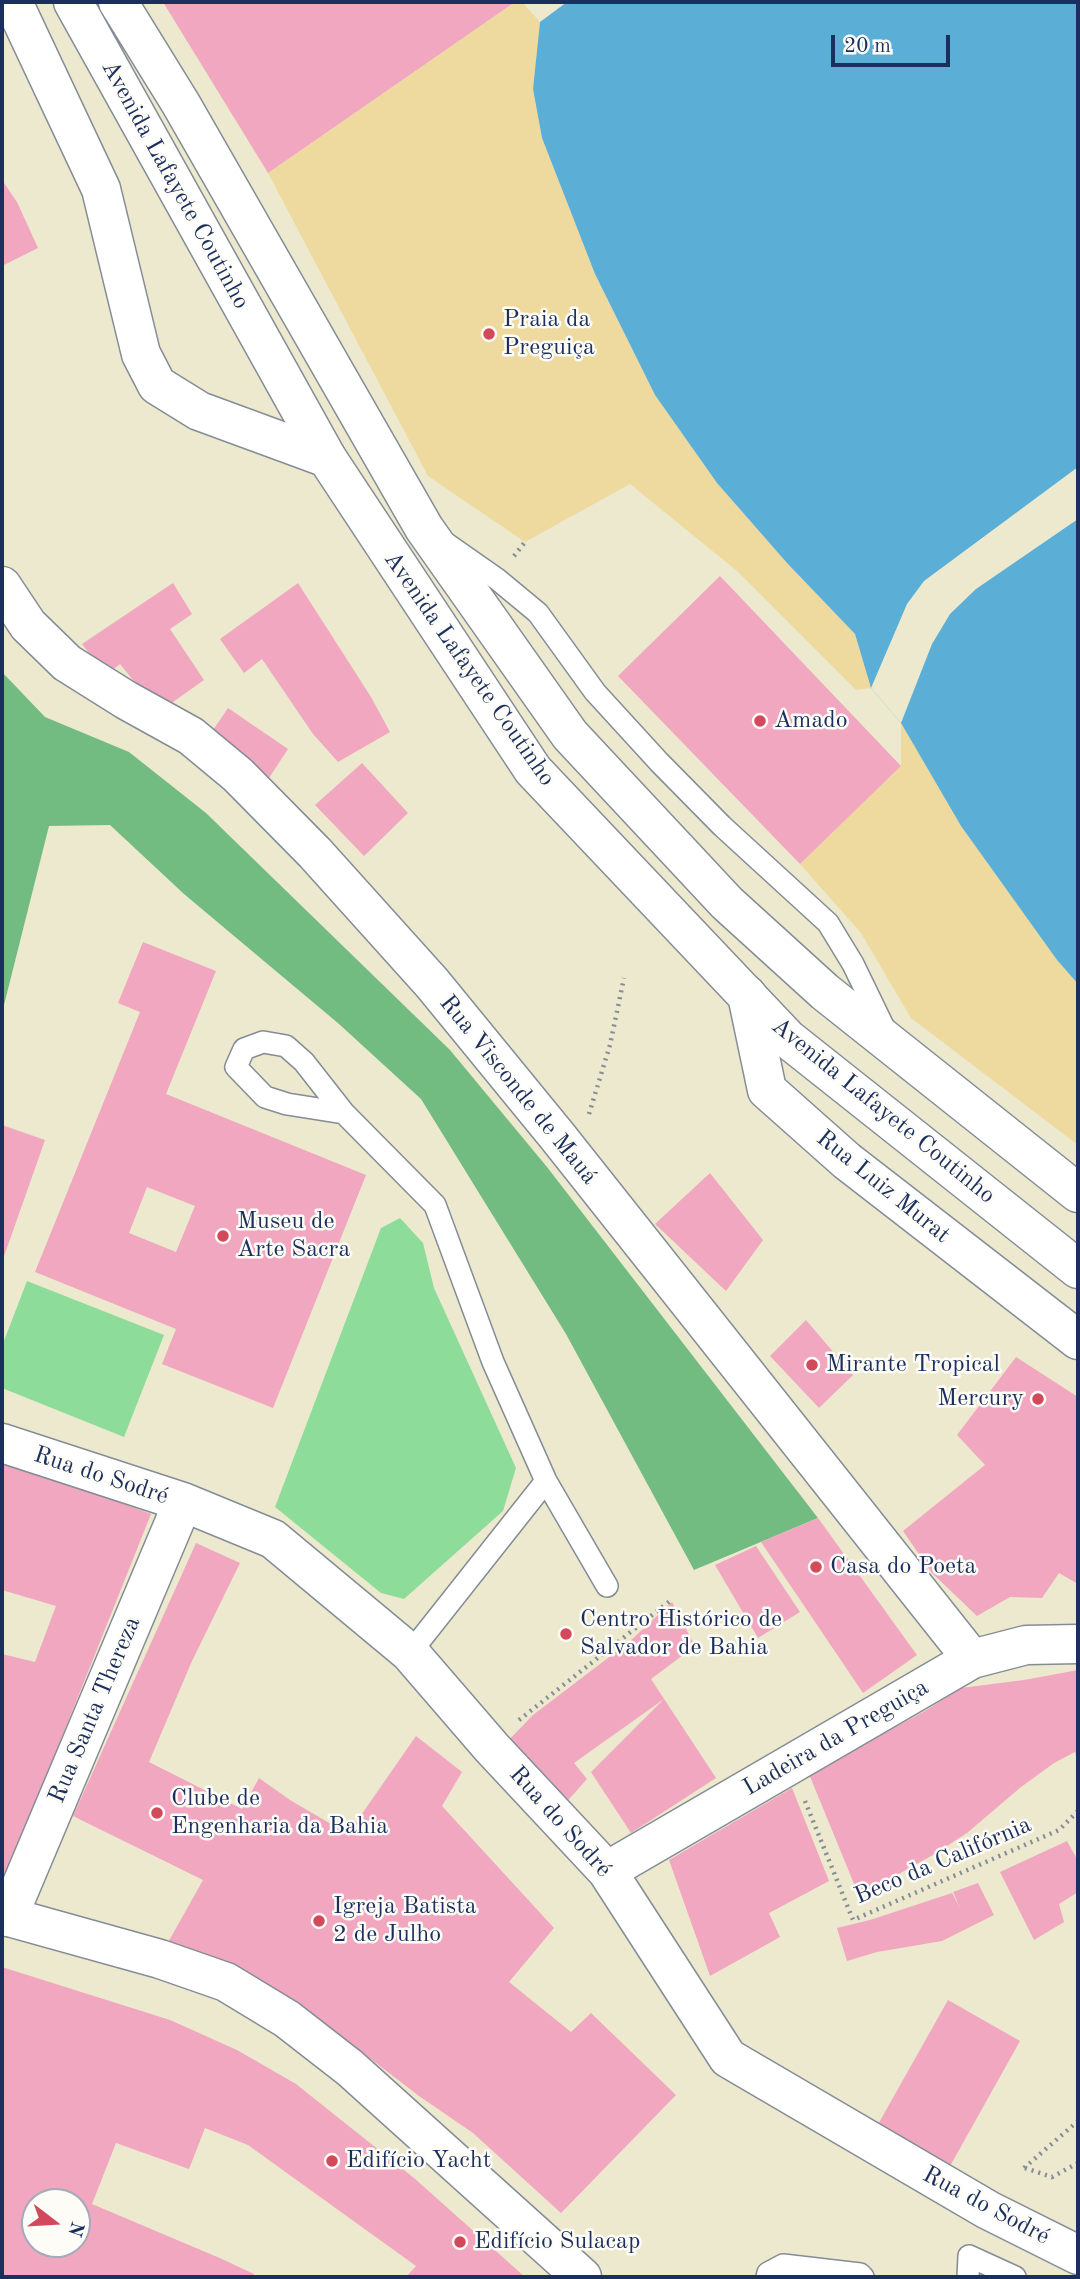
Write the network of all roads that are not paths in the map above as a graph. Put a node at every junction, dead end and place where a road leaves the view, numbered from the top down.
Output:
1 (13, 2) edge
2 (74, 2) edge
3 (118, 2) edge
4 (327, 458) junction
5 (424, 528) junction
6 (2, 586) edge
7 (747, 995) junction
8 (892, 1045) junction
9 (344, 1113) junction
10 (1078, 1193) edge
11 (1078, 1269) edge
12 (1078, 1340) edge
13 (2, 1443) edge
14 (546, 1480) junction
15 (183, 1503) junction
16 (607, 1586) dead end
17 (1078, 1644) edge
18 (410, 1653) junction
19 (972, 1659) junction
20 (607, 1871) junction
21 (5, 1916) edge
22 (1078, 2255) edge
23 (582, 2277) edge
24 (767, 2277) edge
25 (863, 2277) edge
26 (968, 2277) edge
27 (1015, 2277) edge

1 - 4 street
2 - 4 street, Avenida Lafayete Coutinho
3 - 5 street, Avenida Lafayete Coutinho
4 - 7 street, Avenida Lafayete Coutinho
5 - 8 street, Avenida Lafayete Coutinho
5 - 8 lane
6 - 19 street, Rua Visconde de Mauá
7 - 11 street, Avenida Lafayete Coutinho
7 - 12 street, Rua Luiz Murat
8 - 10 street, Avenida Lafayete Coutinho
9 - 9 lane
9 - 14 lane
13 - 15 street, Rua do Sodré
14 - 16 lane
14 - 18 lane
15 - 18 street, Rua do Sodré
15 - 21 street, Rua Santa Thereza
17 - 19 street, Ladeira da Preguiça
18 - 20 street, Rua do Sodré
19 - 20 street, Ladeira da Preguiça
20 - 22 street, Rua do Sodré
21 - 23 street
24 - 25 lane
26 - 27 lane

